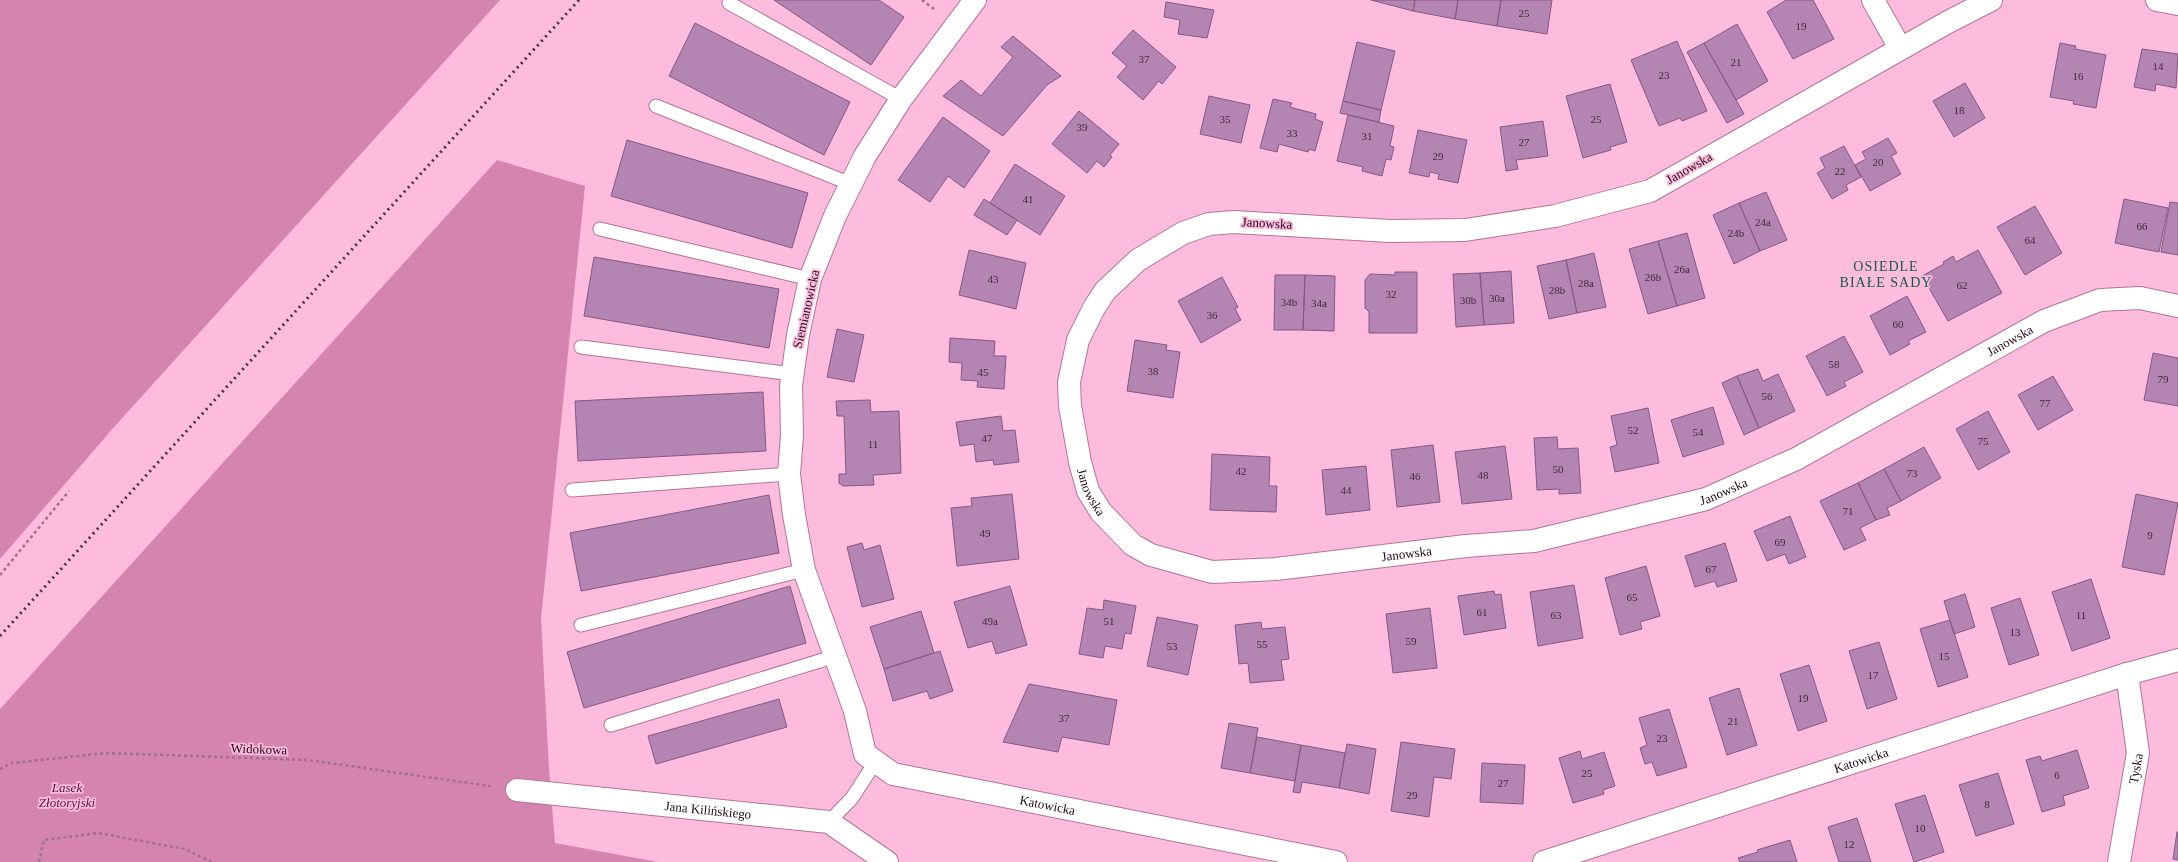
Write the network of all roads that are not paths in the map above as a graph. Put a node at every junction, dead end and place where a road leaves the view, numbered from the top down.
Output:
1 (975, 0) edge
2 (1873, 0) edge
3 (1990, 0) edge
4 (2157, 0) edge
5 (729, 3) dead end
6 (2178, 4) edge
7 (1900, 48) junction
8 (901, 99) junction
9 (656, 106) dead end
10 (851, 184) junction
11 (600, 229) dead end
12 (810, 279) junction
13 (2178, 306) edge
14 (581, 347) dead end
15 (792, 374) junction
16 (789, 474) junction
17 (572, 490) dead end
18 (804, 570) junction
19 (581, 625) dead end
20 (836, 656) junction
21 (2178, 660) edge
22 (2127, 674) junction
23 (611, 725) dead end
24 (876, 761) junction
25 (517, 790) road end
26 (829, 822) junction
27 (887, 862) edge
28 (1336, 862) edge
29 (1544, 862) edge
30 (2119, 862) edge

1 - 8 street, Siemianowicka
2 - 7 street
3 - 7 street, Janowska
4 - 6 street
5 - 8 lane
7 - 13 street, Janowska
8 - 10 street, Siemianowicka
9 - 10 lane
10 - 12 street, Siemianowicka
11 - 12 lane
12 - 15 street, Siemianowicka
14 - 15 lane
15 - 16 street, Siemianowicka
16 - 17 lane
16 - 18 street, Siemianowicka
18 - 19 lane
18 - 20 street, Siemianowicka
20 - 23 lane
20 - 24 street, Katowicka
21 - 22 street, Katowicka
22 - 29 street, Katowicka
22 - 30 street, Tyska
24 - 26 lane
24 - 28 street, Katowicka
25 - 26 street, Jana Kilińskiego
26 - 27 street, Jana Kilińskiego

